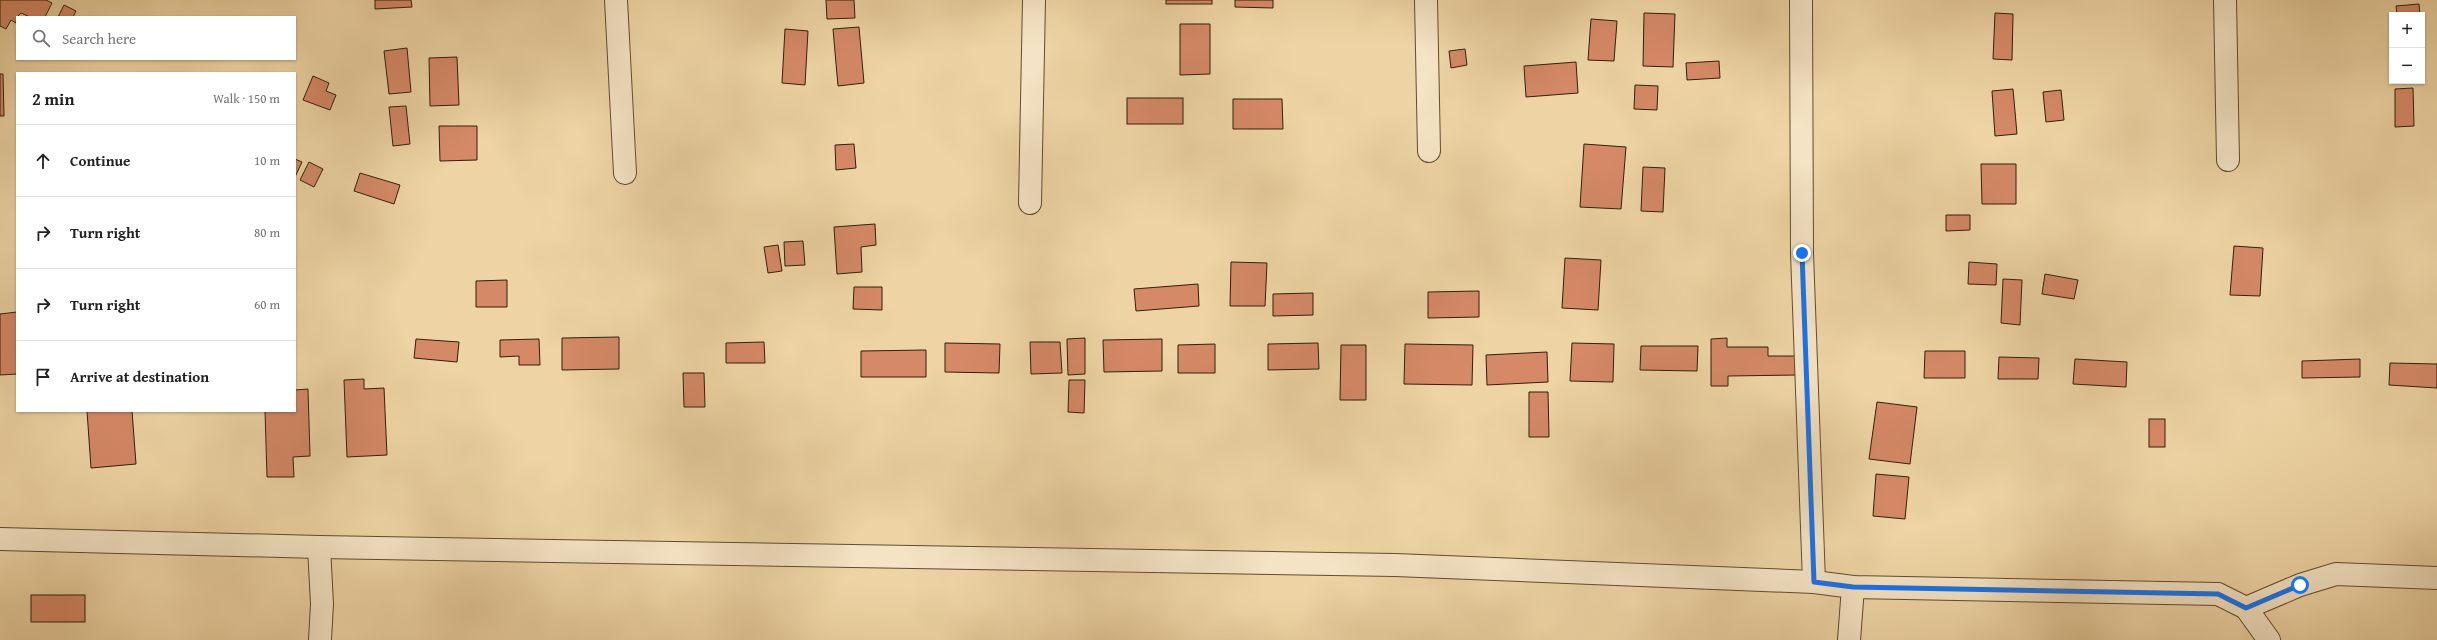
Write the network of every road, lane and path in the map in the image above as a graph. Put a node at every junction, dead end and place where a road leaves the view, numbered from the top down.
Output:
1 (616, 0) edge
2 (1034, 0) edge
3 (1426, 0) edge
4 (1801, 0) edge
5 (2225, 0) edge
6 (1429, 151) dead end
7 (2228, 160) dead end
8 (625, 173) dead end
9 (1030, 203) dead end
10 (0, 539) edge
11 (319, 547) junction
12 (2437, 578) edge
13 (1814, 582) junction
14 (1853, 587) junction
15 (2246, 608) junction
16 (320, 640) edge
17 (1849, 640) edge
18 (2269, 640) edge

1 - 8 street
2 - 9 street
3 - 6 street
4 - 13 street
5 - 7 street
10 - 11 street
11 - 13 street
11 - 16 street
12 - 15 street
13 - 14 street
14 - 15 street
14 - 17 street
15 - 18 street

